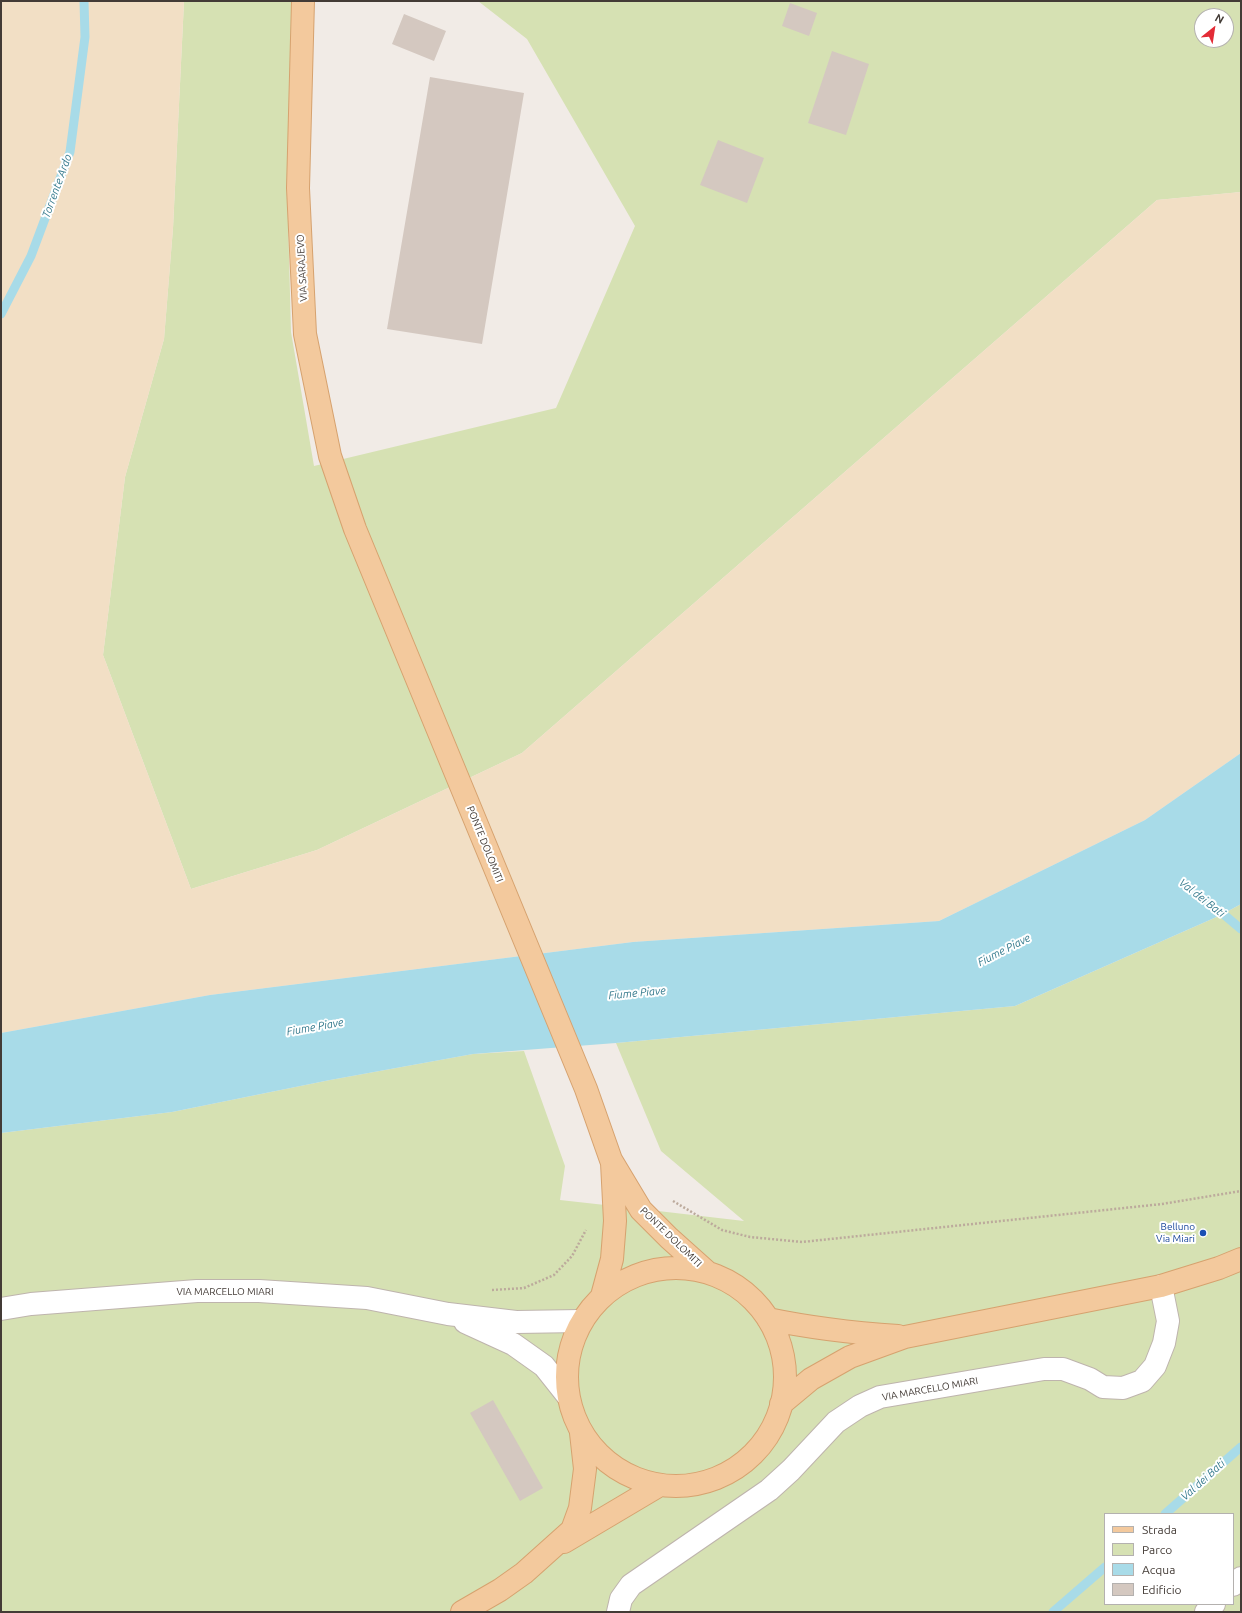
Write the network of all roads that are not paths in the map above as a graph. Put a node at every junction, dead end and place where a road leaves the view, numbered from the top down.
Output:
1 (303, 1) edge
2 (355, 529) joint
3 (611, 1160) junction
4 (1241, 1259) edge
5 (707, 1272) junction
6 (1161, 1286) junction
7 (602, 1296) junction
8 (1, 1309) edge
9 (448, 1314) junction
10 (768, 1319) junction
11 (581, 1321) junction
12 (905, 1337) junction
13 (568, 1395) junction
14 (782, 1404) junction
15 (581, 1433) junction
16 (660, 1485) junction
17 (546, 1553) junction
18 (462, 1612) edge
19 (618, 1612) edge

1 - 2 main road, VIA SARAJEVO
2 - 3 main road, PONTE DOLOMITI
3 - 5 main road, PONTE DOLOMITI
3 - 7 main road, PONTE DOLOMITI
4 - 6 main road, VIA MARCELLO MIARI
5 - 7 main road, VIA MARCELLO MIARI
5 - 10 main road, VIA MARCELLO MIARI
6 - 12 main road, VIA MARCELLO MIARI
6 - 19 street, VIA MARCELLO MIARI
7 - 11 main road, VIA MARCELLO MIARI
8 - 9 street, VIA MARCELLO MIARI
9 - 11 street, VIA MARCELLO MIARI
9 - 13 street, VIA MARCELLO MIARI
10 - 12 main road, VIA MARCELLO MIARI
10 - 14 main road, VIA MARCELLO MIARI
11 - 13 main road, VIA MARCELLO MIARI
12 - 14 main road, VIA MARCELLO MIARI
13 - 15 main road, VIA MARCELLO MIARI
14 - 16 main road, VIA MARCELLO MIARI
15 - 16 main road, VIA MARCELLO MIARI
15 - 17 main road
16 - 17 main road
17 - 18 main road

